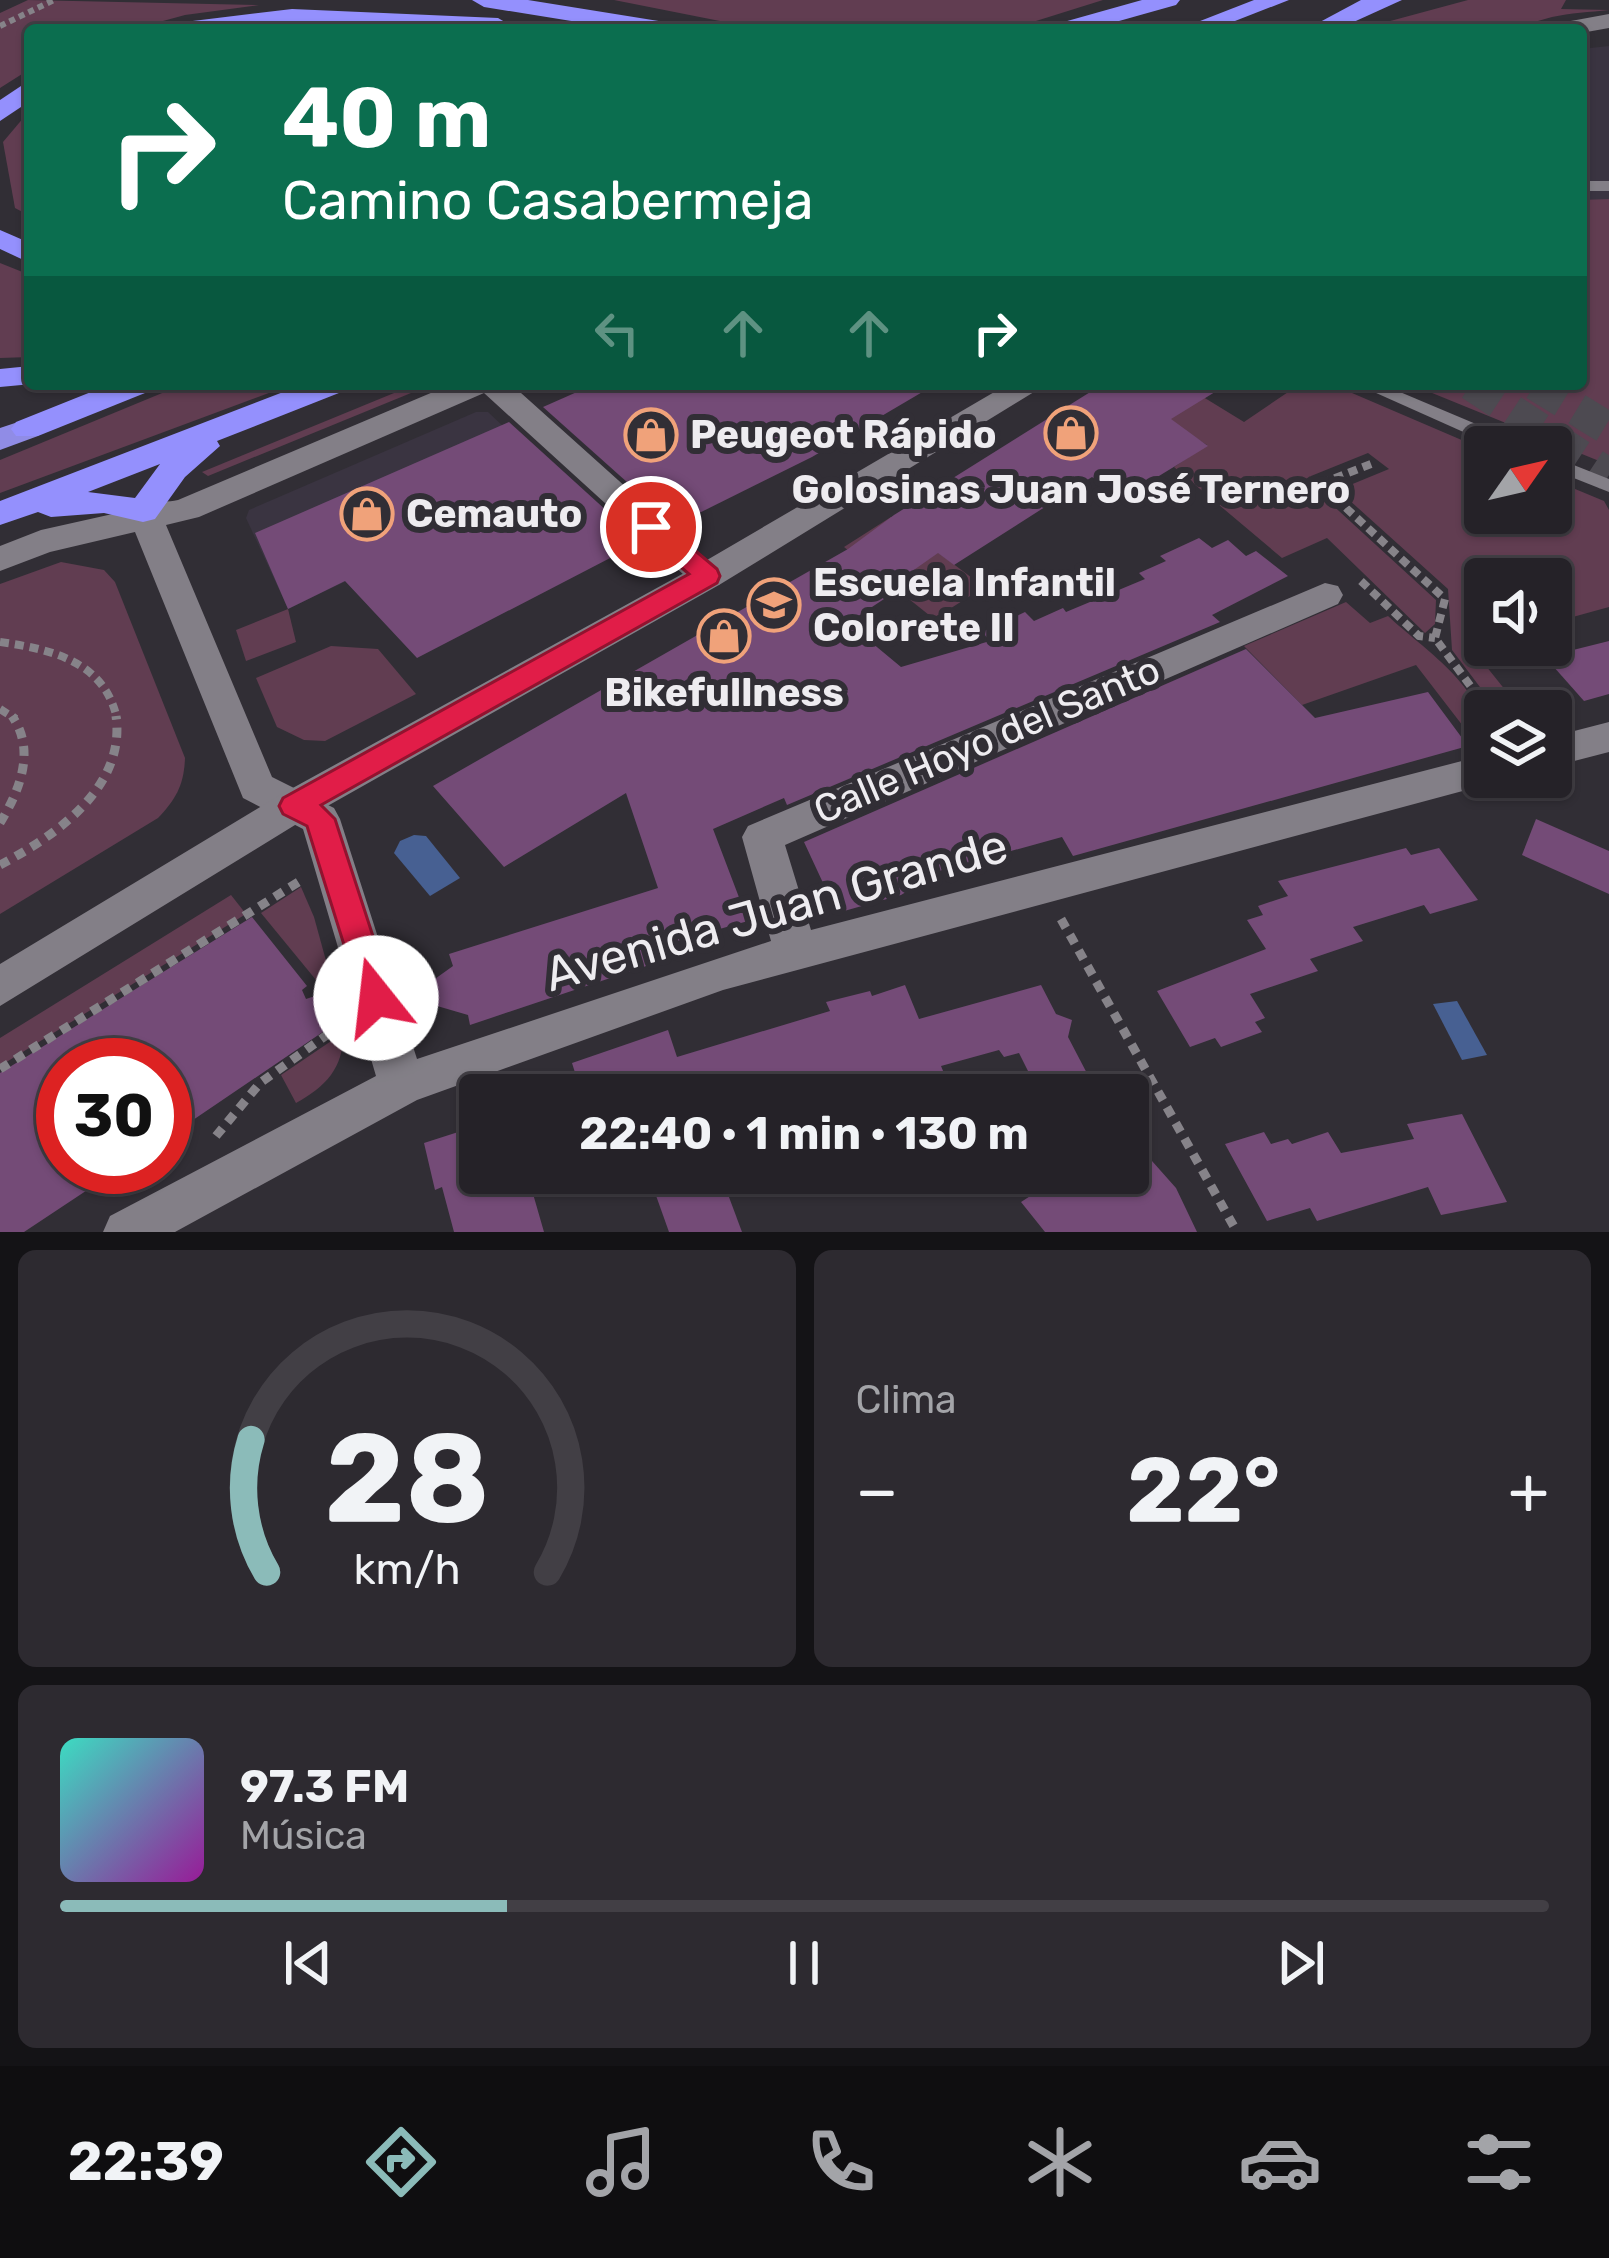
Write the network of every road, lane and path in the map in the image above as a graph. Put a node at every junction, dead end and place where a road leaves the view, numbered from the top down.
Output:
1 (54, 0) edge
2 (314, 0) edge
3 (484, 0) edge
4 (1168, 0) edge
5 (1277, 0) edge
6 (1390, 0) edge
7 (204, 24) edge
8 (484, 24) edge
9 (491, 24) edge
10 (634, 24) edge
11 (1082, 24) edge
12 (1207, 24) edge
13 (1329, 24) edge
14 (0, 26) edge
15 (24, 93) edge
16 (0, 113) edge
17 (124, 390) edge
18 (318, 390) edge
19 (465, 390) edge
20 (499, 390) edge
21 (1021, 390) edge
22 (1379, 390) edge
23 (1464, 426) edge
24 (13, 434) edge
25 (1371, 464) dead end
26 (1572, 471) edge
27 (1609, 486) edge
28 (145, 515) junction
29 (0, 517) edge
30 (0, 559) edge
31 (707, 576) junction
32 (1343, 587) joint
33 (1435, 638) junction
34 (0, 642) edge
35 (1474, 690) edge
36 (0, 709) edge
37 (1609, 737) edge
38 (1572, 747) edge
39 (1464, 776) edge
40 (294, 806) junction
41 (0, 823) edge
42 (0, 865) edge
43 (301, 880) dead end
44 (1061, 919) dead end
45 (797, 955) junction
46 (0, 987) edge
47 (344, 1023) dead end
48 (0, 1069) edge
49 (402, 1085) junction
50 (203, 1151) dead end
51 (127, 1232) edge
52 (1237, 1232) edge

1 - 14 path
2 - 9 highway
3 - 10 highway
4 - 11 highway
5 - 12 highway
6 - 13 highway
7 - 8 highway
15 - 16 highway
17 - 24 highway
18 - 28 highway
18 - 29 highway
19 - 28 street
20 - 31 street
21 - 31 street
22 - 23 lane
25 - 33 path
26 - 27 lane
28 - 29 highway
28 - 30 street
28 - 40 street
31 - 40 street
32 - 33 path
32 - 45 street, Calle Hoyo del Santo
33 - 35 path
34 - 42 path
36 - 41 path
37 - 38 street
39 - 45 street, Avenida Juan Grande
40 - 46 street
40 - 49 street
43 - 48 path
44 - 52 path
45 - 49 street, Avenida Juan Grande
47 - 50 path
49 - 51 street, Avenida Juan Grande

